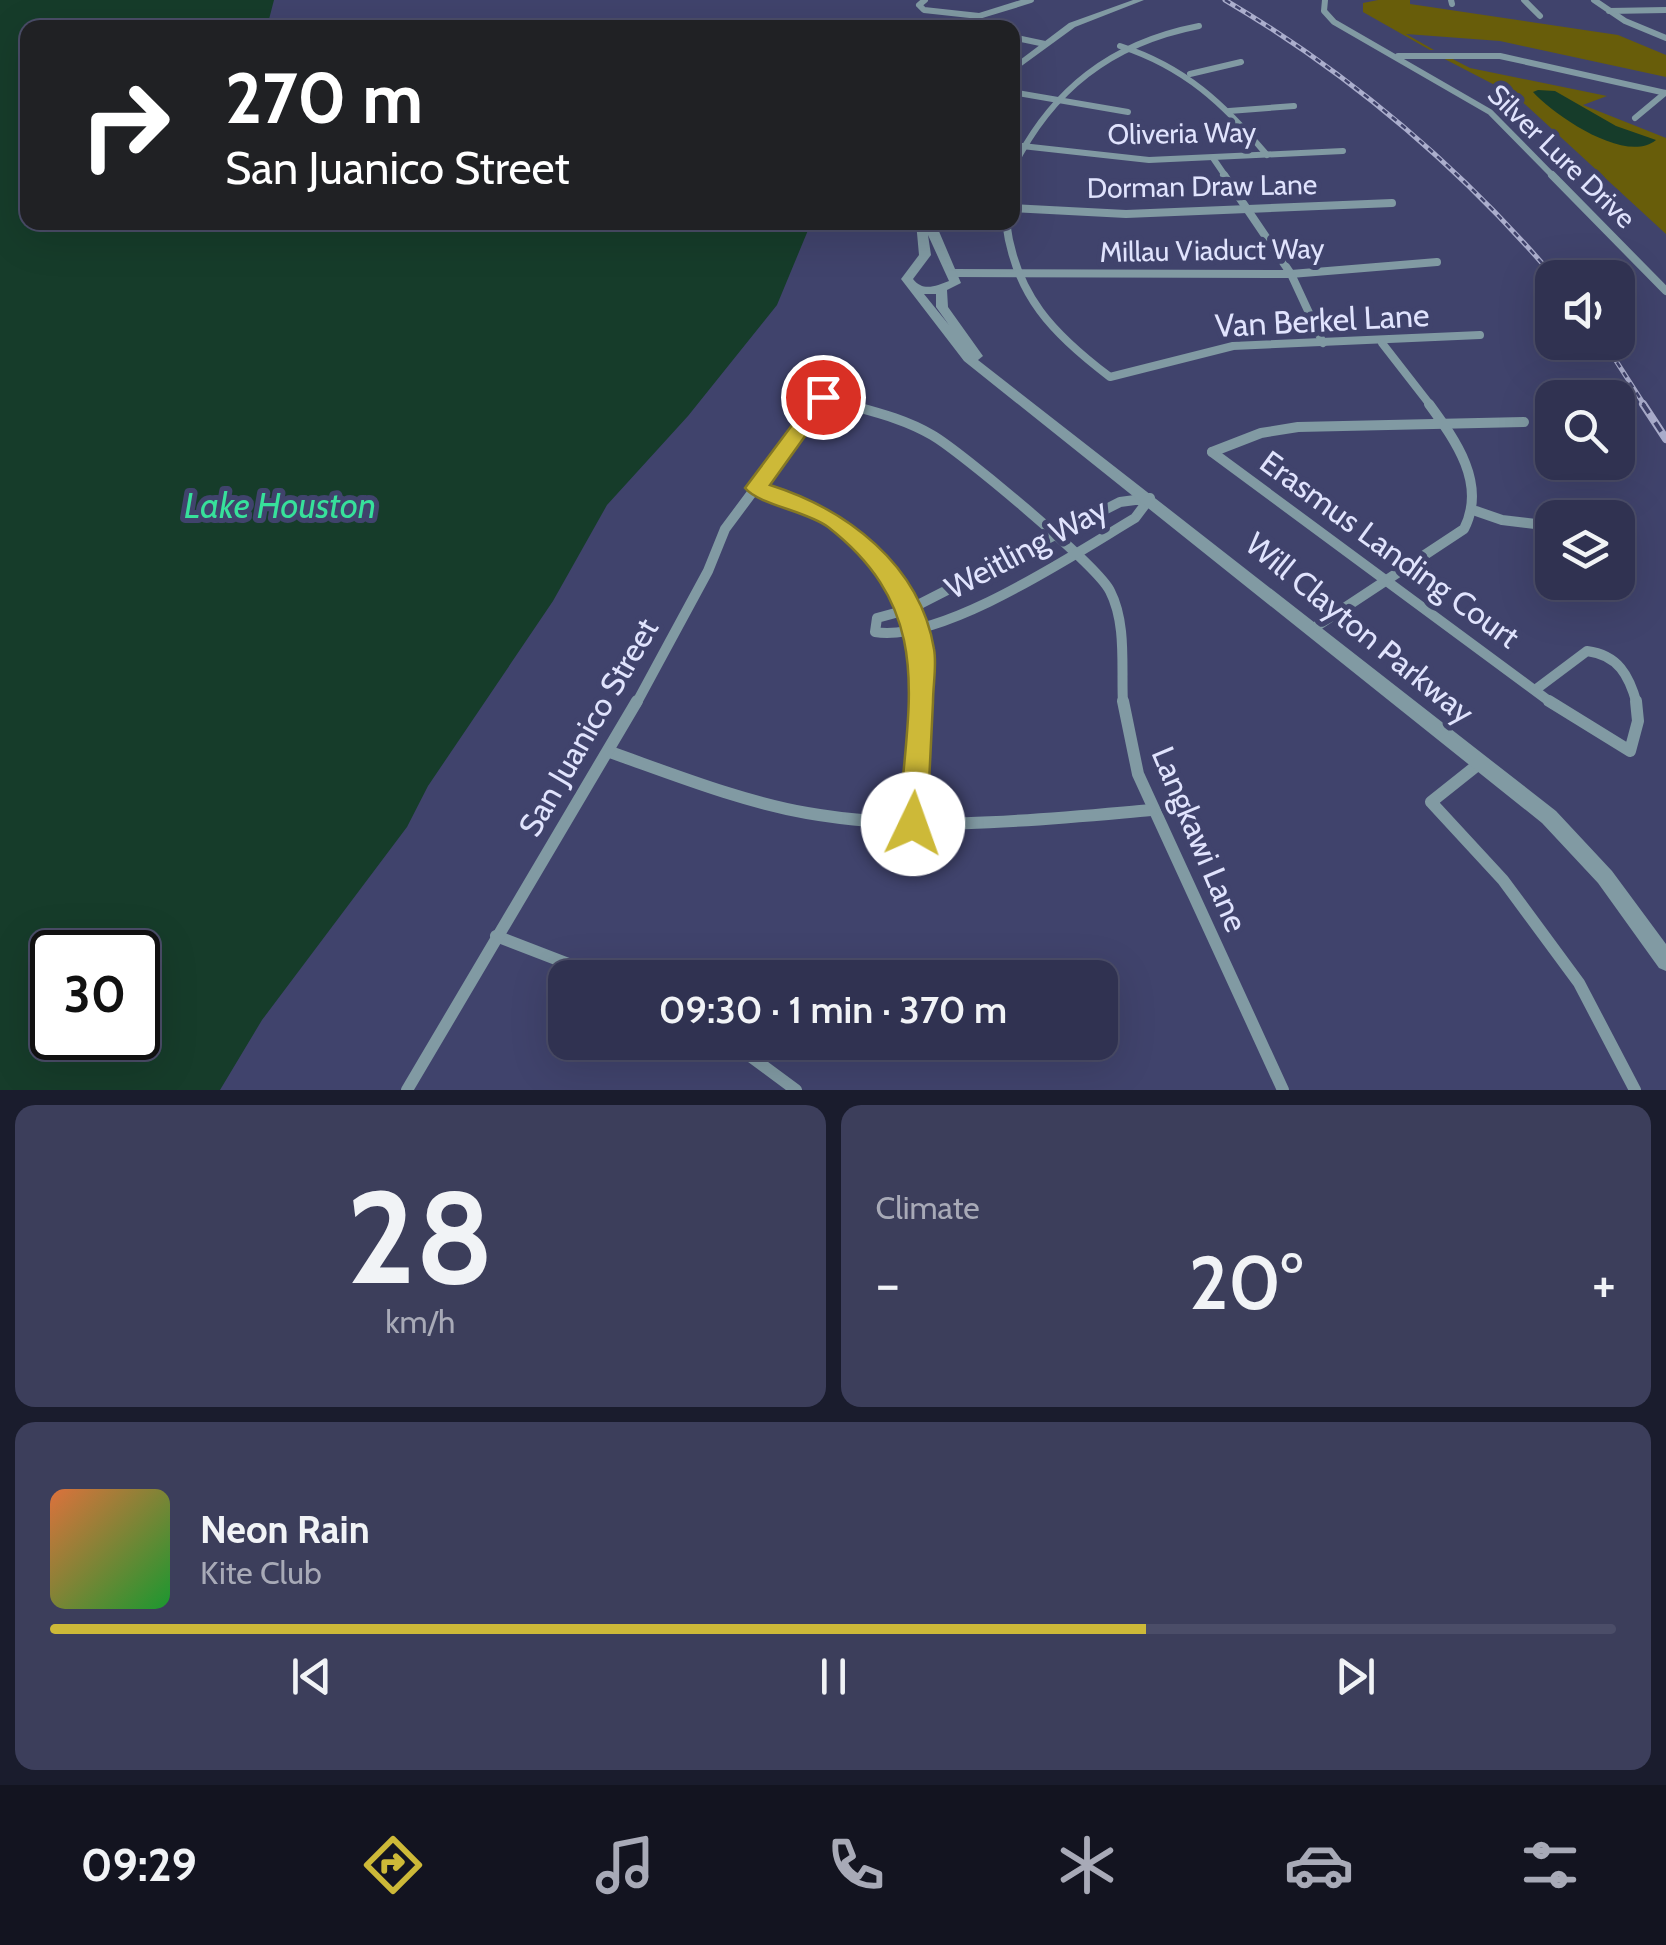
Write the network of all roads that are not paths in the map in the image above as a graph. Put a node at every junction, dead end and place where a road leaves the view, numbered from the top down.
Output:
1 (925, 0) edge
2 (1032, 0) edge
3 (1140, 0) edge
4 (1326, 0) edge
5 (1524, 0) edge
6 (1594, 0) edge
7 (1666, 10) edge
8 (1608, 11) junction
9 (1540, 16) dead end
10 (1199, 26) dead end
11 (1666, 38) edge
12 (1020, 39) edge
13 (1045, 44) junction
14 (1120, 46) junction
15 (1398, 56) junction
16 (1240, 62) dead end
17 (1020, 64) edge
18 (1190, 74) junction
19 (1666, 93) edge
20 (1020, 94) edge
21 (1055, 102) junction
22 (1294, 106) dead end
23 (1229, 111) junction
24 (1128, 112) dead end
25 (1635, 118) dead end
26 (1022, 146) junction
27 (1020, 151) edge
28 (1343, 151) dead end
29 (1266, 155) junction
30 (1213, 158) junction
31 (1392, 203) dead end
32 (1020, 208) edge
33 (1252, 212) junction
34 (922, 230) edge
35 (932, 230) edge
36 (1007, 230) edge
37 (1437, 262) dead end
38 (915, 268) junction
39 (1291, 274) junction
40 (953, 276) junction
41 (1015, 276) junction
42 (912, 286) junction
43 (942, 291) junction
44 (1666, 292) edge
45 (1480, 335) dead end
46 (1382, 343) junction
47 (1323, 344) junction
48 (987, 371) junction
49 (823, 397) joint
50 (1524, 422) dead end
51 (1440, 424) junction
52 (756, 488) junction
53 (1150, 498) junction
54 (1476, 511) junction
55 (1535, 524) edge
56 (1055, 534) junction
57 (1076, 552) junction
58 (1386, 581) junction
59 (910, 610) junction
60 (1314, 628) junction
61 (918, 630) junction
62 (1535, 690) junction
63 (610, 752) junction
64 (1480, 763) junction
65 (1151, 810) junction
66 (913, 824) junction
67 (496, 936) junction
68 (558, 960) edge
69 (1666, 961) edge
70 (755, 1060) edge
71 (407, 1090) edge
72 (796, 1090) edge
73 (1282, 1090) edge
74 (1635, 1090) edge

1 - 2 street
3 - 13 street
4 - 15 street, Silver Lure Drive
5 - 9 street
6 - 8 street
7 - 8 street
8 - 11 street
10 - 14 street
12 - 13 street
13 - 17 street
14 - 18 street
14 - 21 street
15 - 19 street
15 - 44 street, Silver Lure Drive
16 - 18 street
18 - 23 street
19 - 25 street
20 - 21 street
21 - 24 street
21 - 26 street
22 - 23 street
23 - 29 street
26 - 27 street
26 - 30 street, Oliveria Way
28 - 29 street, Oliveria Way
29 - 30 street, Oliveria Way
30 - 33 street
31 - 33 street, Dorman Draw Lane
32 - 33 street, Dorman Draw Lane
33 - 39 street
34 - 38 street
35 - 40 street
36 - 41 street
37 - 39 street, Millau Viaduct Way
38 - 40 street
38 - 42 street
39 - 41 street, Millau Viaduct Way
39 - 47 street
40 - 41 street, Millau Viaduct Way
40 - 43 street
41 - 47 street, Van Berkel Lane
42 - 43 street
42 - 48 street, Will Clayton Parkway
43 - 48 street, Will Clayton Parkway
45 - 46 street, Van Berkel Lane
46 - 47 street, Van Berkel Lane
46 - 51 street
48 - 53 street, Will Clayton Parkway
49 - 52 street, San Juanico Street
49 - 56 street, Langkawi Lane
50 - 51 street
51 - 54 street
51 - 58 street, Erasmus Landing Court
52 - 59 street
52 - 63 street, San Juanico Street
53 - 56 street, Weitling Way
53 - 57 street, Weitling Way
53 - 60 street, Will Clayton Parkway
54 - 55 street
54 - 58 street
56 - 57 street, Langkawi Lane
56 - 59 street, Weitling Way
57 - 61 street, Weitling Way
57 - 65 street, Langkawi Lane
58 - 60 street
58 - 62 street, Erasmus Landing Court
59 - 61 street
59 - 61 street, Weitling Way
60 - 64 street, Will Clayton Parkway
61 - 66 street
62 - 62 street, Erasmus Landing Court
63 - 66 street
63 - 67 street, San Juanico Street
64 - 69 street, Will Clayton Parkway
64 - 74 street
65 - 66 street
65 - 73 street, Langkawi Lane
67 - 68 street
67 - 71 street, San Juanico Street
70 - 72 street

